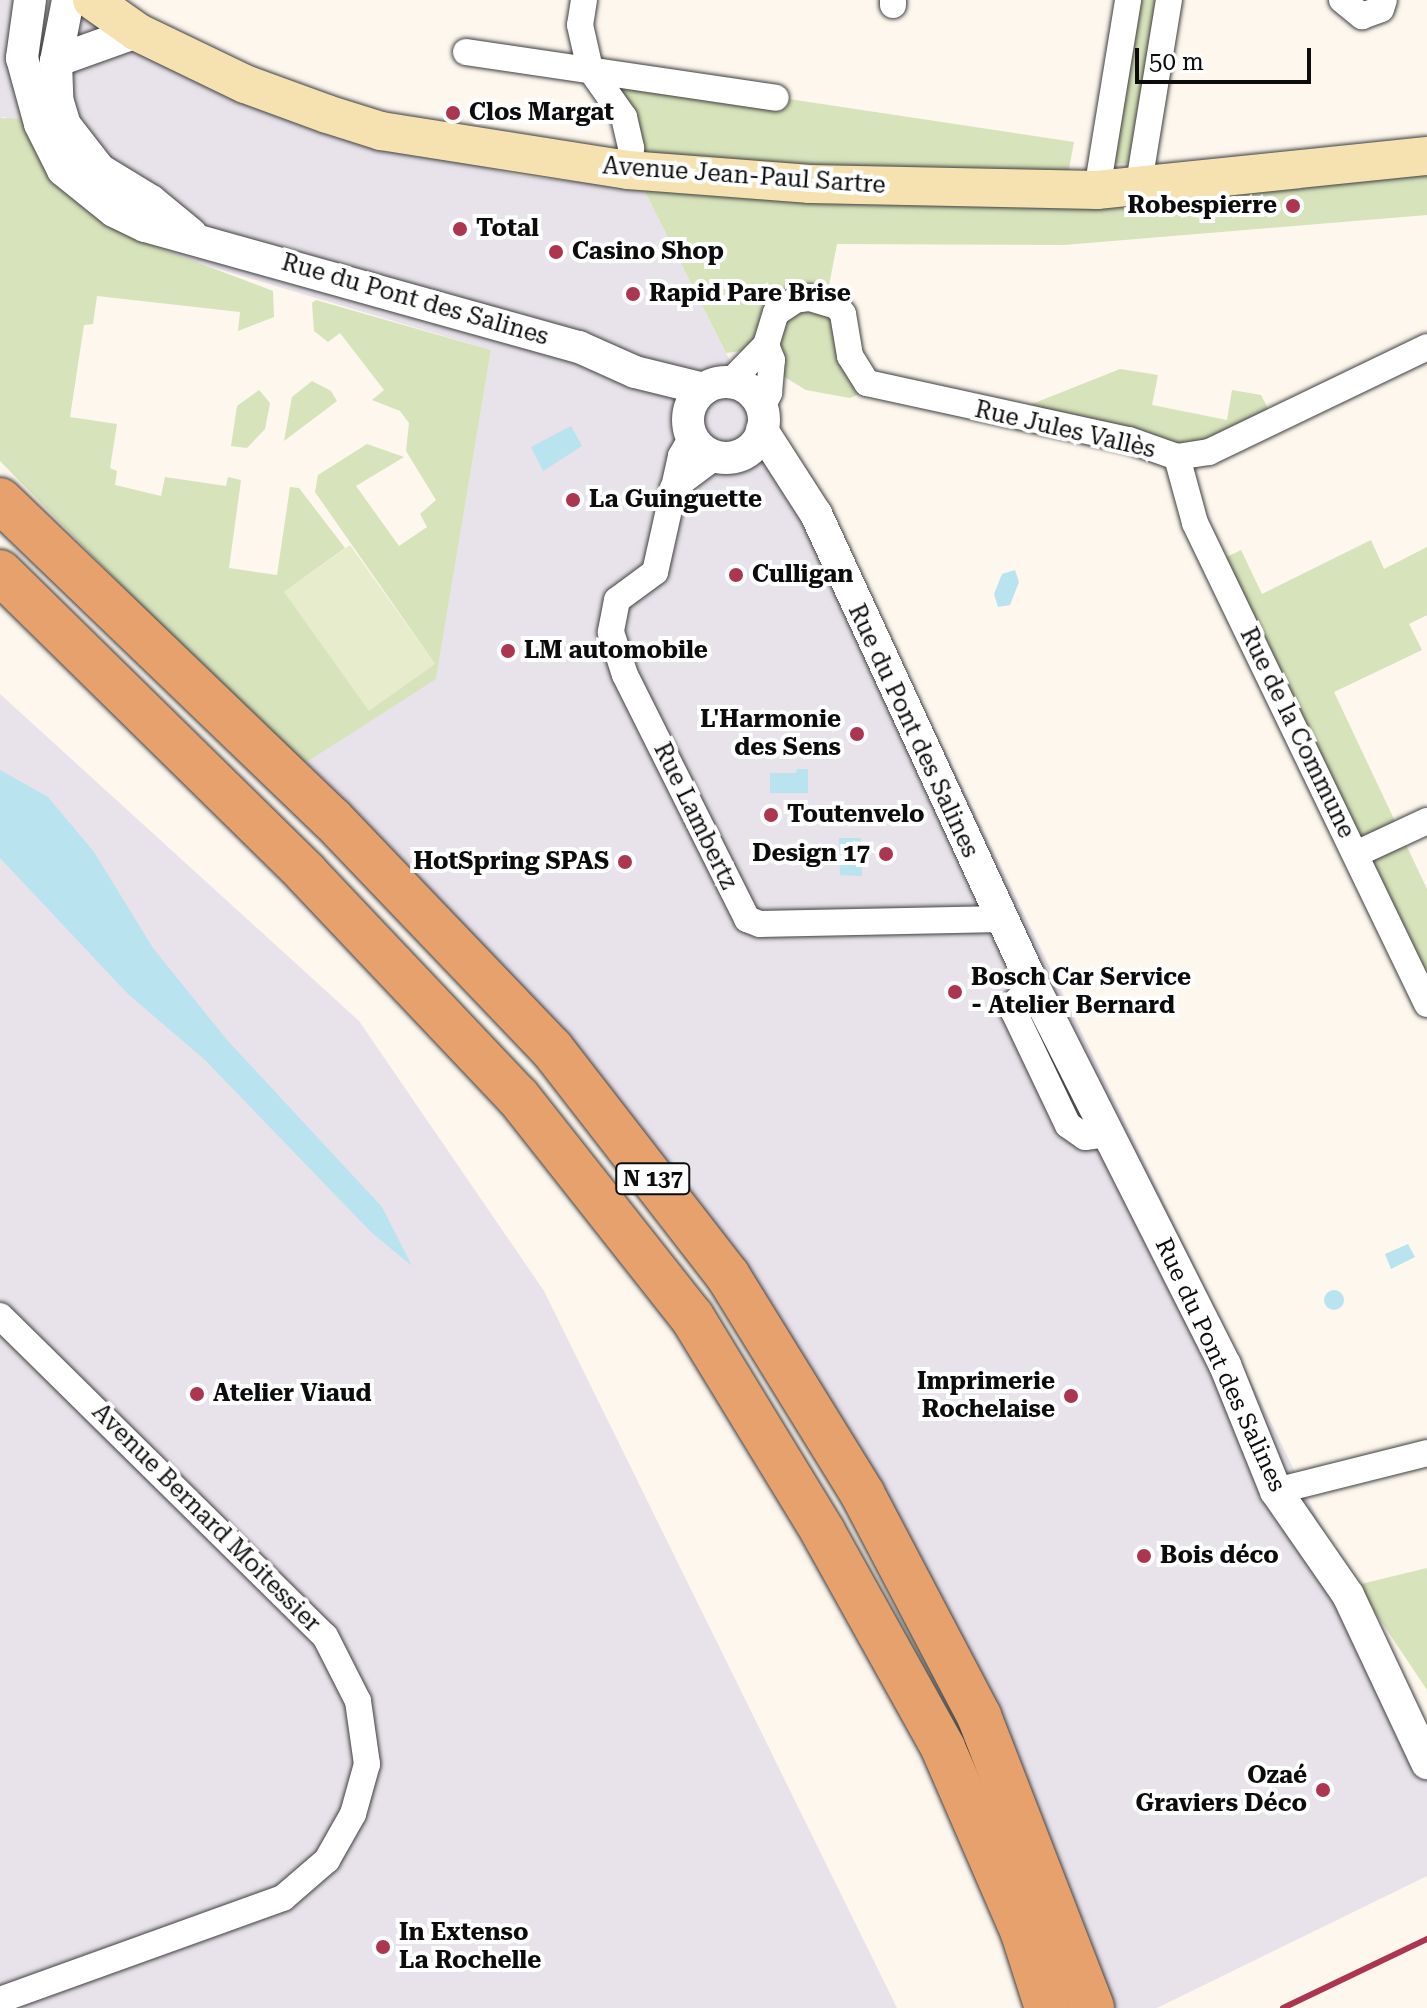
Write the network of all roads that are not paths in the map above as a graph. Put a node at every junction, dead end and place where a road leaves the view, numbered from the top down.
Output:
1 (30, 0) edge
2 (68, 0) edge
3 (92, 0) edge
4 (584, 0) edge
5 (1128, 0) edge
6 (1169, 0) edge
7 (1342, 0) edge
8 (1384, 0) edge
9 (0, 19) edge
10 (137, 32) junction
11 (466, 52) dead end
12 (22, 58) junction
13 (56, 61) junction
14 (590, 69) junction
15 (45, 97) junction
16 (776, 98) dead end
17 (1427, 156) edge
18 (628, 170) junction
19 (1138, 189) junction
20 (1097, 190) junction
21 (766, 345) junction
22 (1427, 347) edge
23 (635, 372) junction
24 (717, 385) junction
25 (727, 434) junction
26 (1177, 457) junction
27 (0, 500) edge
28 (0, 572) edge
29 (1427, 821) edge
30 (1356, 854) junction
31 (1002, 919) junction
32 (1427, 1004) edge
33 (0, 1316) edge
34 (1427, 1453) edge
35 (1276, 1491) junction
36 (1418, 1726) edge
37 (1427, 1763) edge
38 (0, 2000) edge
39 (1047, 2008) edge
40 (1092, 2008) edge

1 - 12 street, Rue du Pont des Salines
2 - 13 street, Rue du Pont des Salines
3 - 10 main road, Avenue Jean-Paul Sartre
4 - 14 street
5 - 20 street
6 - 19 street
7 - 8 street
9 - 12 street, Rue du Pont des Salines
10 - 13 street
10 - 18 main road, Avenue Jean-Paul Sartre
11 - 14 street
12 - 15 street, Rue du Pont des Salines
13 - 15 street, Rue du Pont des Salines
14 - 16 street
14 - 18 street
15 - 23 street, Rue du Pont des Salines
17 - 19 main road, Avenue Jean-Paul Sartre
18 - 20 main road, Avenue Jean-Paul Sartre
19 - 20 main road, Avenue Jean-Paul Sartre
21 - 24 street, Rue Jules Vallès
21 - 25 street, Rue Jules Vallès
21 - 26 street, Rue Jules Vallès
22 - 26 street, Rue Jules Vallès
23 - 24 street, Rue du Pont des Salines
23 - 25 street, Rue du Pont des Salines
24 - 25 street
24 - 25 street, Rue du Pont des Salines
25 - 31 street, Rue du Pont des Salines
25 - 31 street, Rue Lambertz
26 - 30 street, Rue de la Commune
27 - 40 highway, N 137
28 - 39 highway, N 137
29 - 30 street
30 - 32 street, Rue de la Commune
31 - 35 street, Rue du Pont des Salines
33 - 38 street, Avenue Bernard Moitessier
34 - 35 street
35 - 36 street, Rue du Pont des Salines
36 - 37 street, Rue du Pont des Salines

